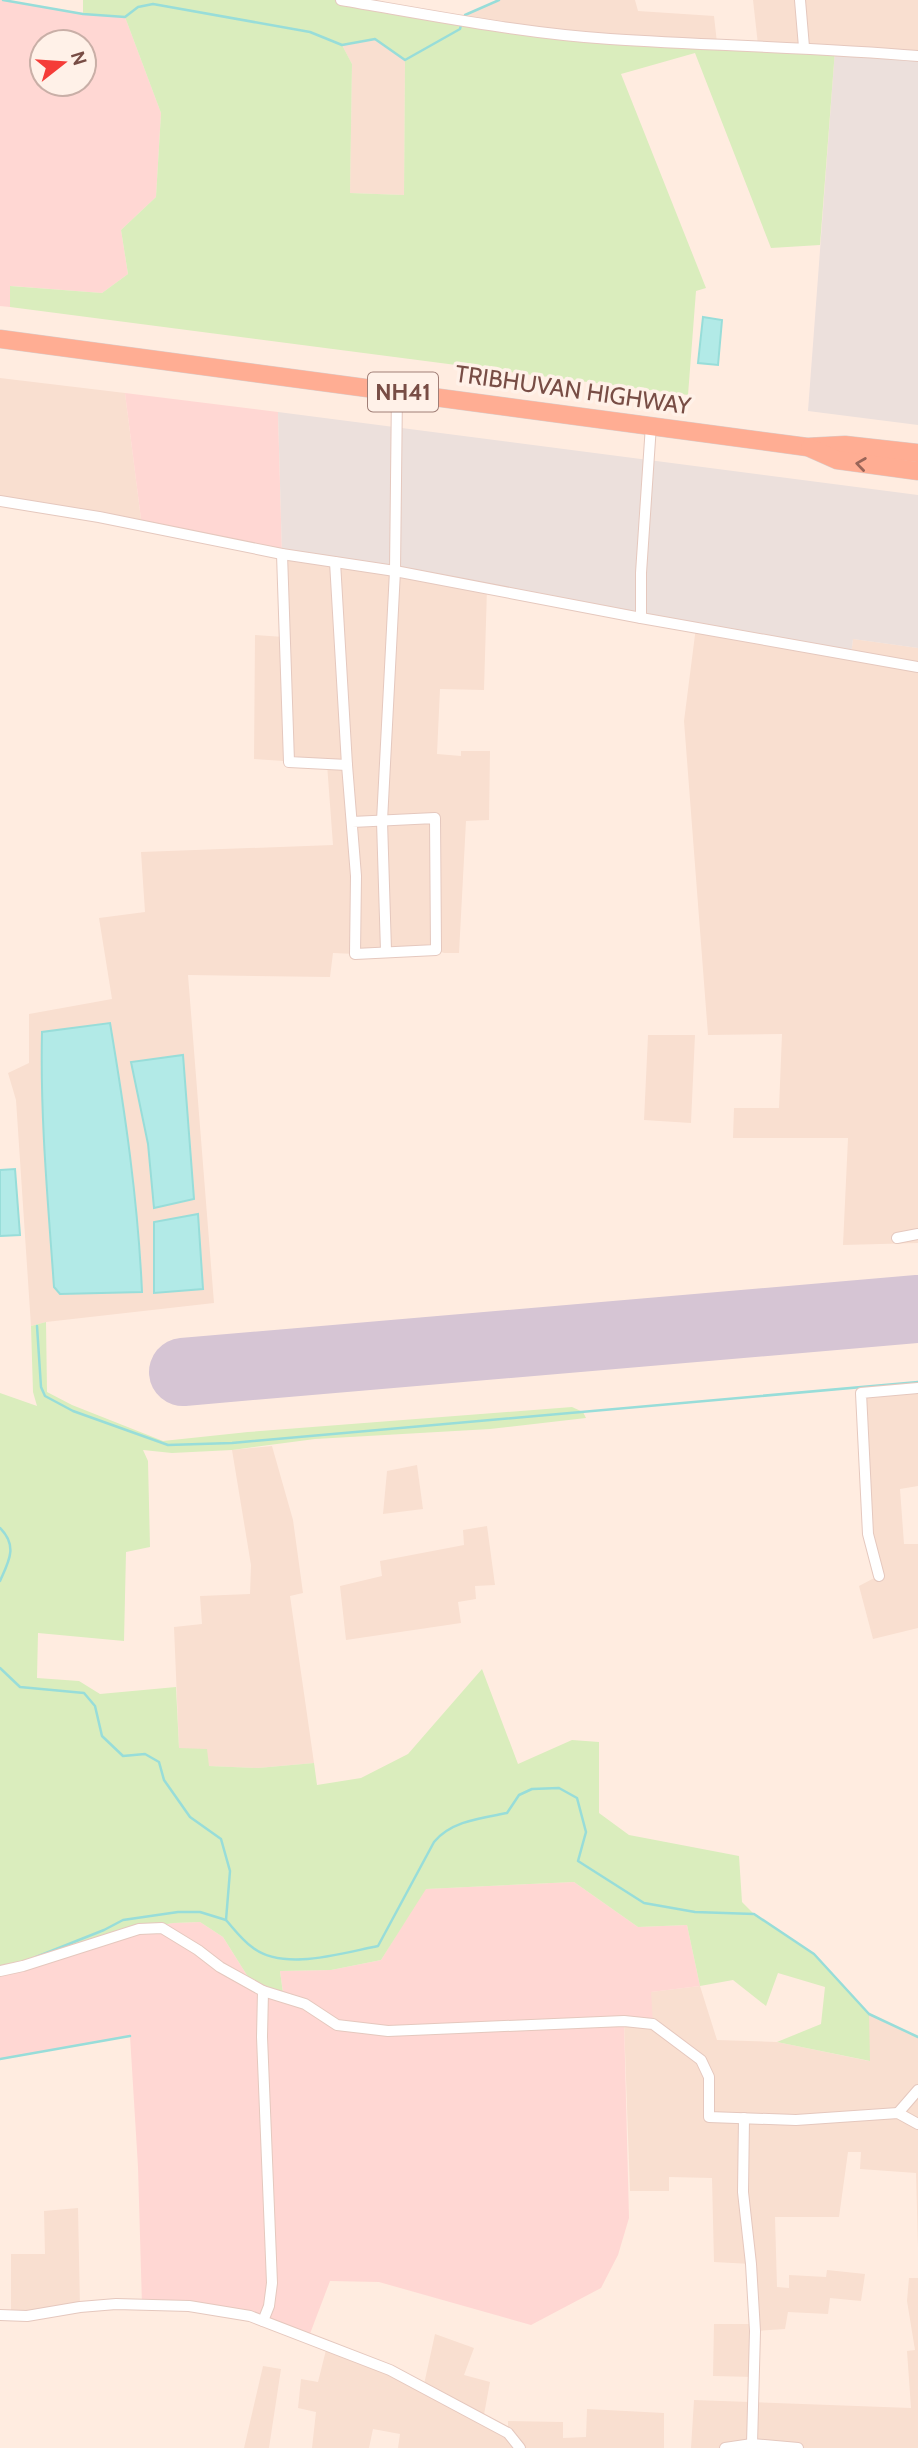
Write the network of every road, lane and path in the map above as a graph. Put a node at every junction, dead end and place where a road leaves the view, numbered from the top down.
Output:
1 (341, 0) edge
2 (800, 0) edge
3 (804, 47) junction
4 (918, 56) edge
5 (0, 339) edge
6 (397, 391) junction
7 (650, 425) junction
8 (807, 447) junction
9 (918, 453) edge
10 (918, 471) edge
11 (0, 501) edge
12 (282, 554) junction
13 (335, 562) junction
14 (395, 571) junction
15 (640, 618) junction
16 (918, 667) edge
17 (347, 765) junction
18 (382, 821) junction
19 (352, 822) junction
20 (386, 951) junction
21 (918, 1234) edge
22 (897, 1238) dead end
23 (918, 1388) edge
24 (878, 1576) dead end
25 (0, 1971) edge
26 (263, 1991) junction
27 (918, 2090) edge
28 (898, 2113) junction
29 (744, 2118) junction
30 (918, 2124) edge
31 (0, 2315) edge
32 (263, 2321) junction
33 (752, 2444) junction
34 (520, 2448) edge
35 (725, 2448) edge
36 (798, 2448) edge

1 - 3 street
2 - 3 street
3 - 4 street
5 - 6 highway, TRIBHUVAN HIGHWAY / NH41
6 - 7 highway, TRIBHUVAN HIGHWAY / NH41
6 - 14 street
7 - 8 highway, TRIBHUVAN HIGHWAY / NH41
7 - 15 street
8 - 9 highway, NH41
10 -> 8 highway, NH41
11 - 12 street
12 - 13 street
12 - 17 street
13 - 14 street
13 - 17 street
14 - 15 street
14 - 18 street
15 - 16 street
17 - 19 street
18 - 19 street
18 - 20 street
18 - 20 street
19 - 20 street
21 - 22 street
23 - 24 street
25 - 26 street
26 - 29 street
26 - 32 street
27 - 28 street
28 - 29 street
28 - 30 street
29 - 33 street
31 - 32 street
32 - 34 street
33 - 35 street
33 - 36 street

